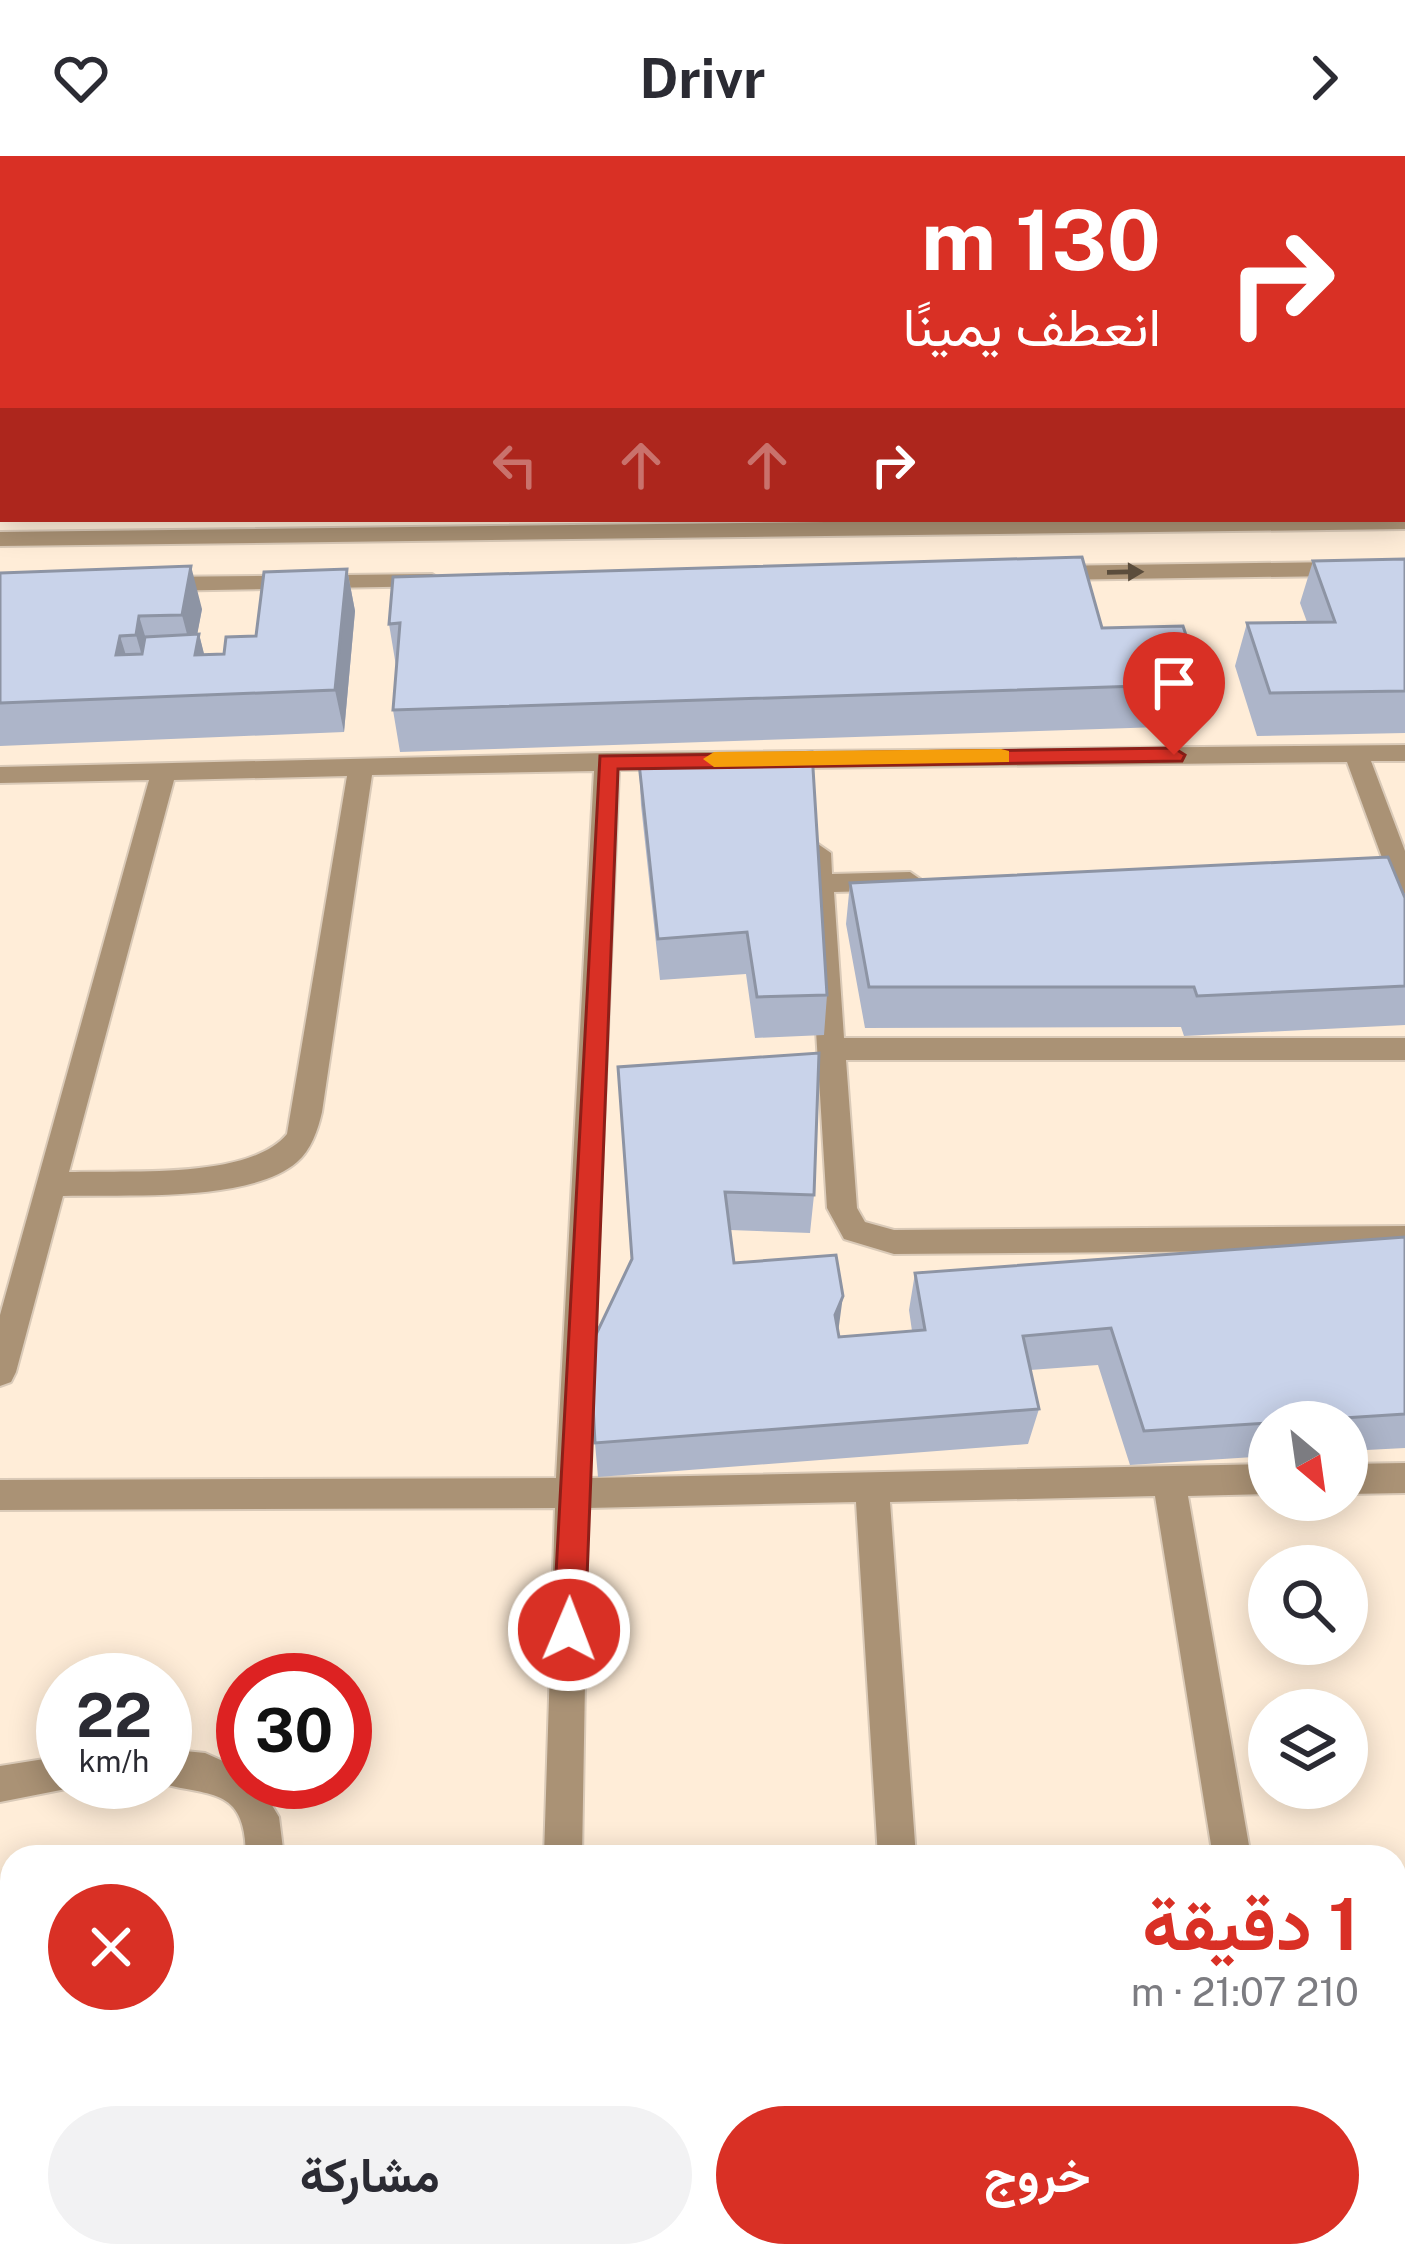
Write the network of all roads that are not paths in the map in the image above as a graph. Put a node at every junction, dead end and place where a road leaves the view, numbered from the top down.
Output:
1 (1405, 522) edge
2 (1108, 523) edge
3 (0, 539) edge
4 (1405, 568) edge
5 (1024, 573) edge
6 (452, 580) edge
7 (143, 584) edge
8 (1405, 753) edge
9 (1356, 754) junction
10 (608, 761) junction
11 (361, 767) junction
12 (163, 772) junction
13 (0, 775) edge
14 (815, 820) edge
15 (1395, 879) edge
16 (936, 881) edge
17 (820, 883) junction
18 (833, 1049) junction
19 (1405, 1049) edge
20 (50, 1185) junction
21 (1405, 1238) edge
22 (0, 1372) edge
23 (1368, 1478) edge
24 (1405, 1478) edge
25 (1248, 1479) edge
26 (1169, 1480) junction
27 (872, 1486) junction
28 (572, 1493) junction
29 (0, 1495) edge
30 (192, 1769) edge
31 (36, 1778) edge
32 (0, 1784) edge
33 (264, 1845) edge
34 (563, 1845) edge
35 (896, 1845) edge
36 (1230, 1845) edge

1 - 2 street
2 - 3 street
5 -> 4 street
6 - 7 street
8 - 9 street
9 - 10 street
9 - 15 street
10 - 11 street
10 - 28 street
11 - 12 street
11 - 20 street
12 - 13 street
12 - 20 street
14 - 17 street
16 - 17 street
17 - 18 street
18 - 19 street
18 - 21 street
20 - 22 street
23 - 24 street
25 - 26 street
26 - 27 street
26 - 36 street
27 - 28 street
27 - 35 street
28 - 29 street
28 - 34 street
30 - 33 street
31 - 32 street

